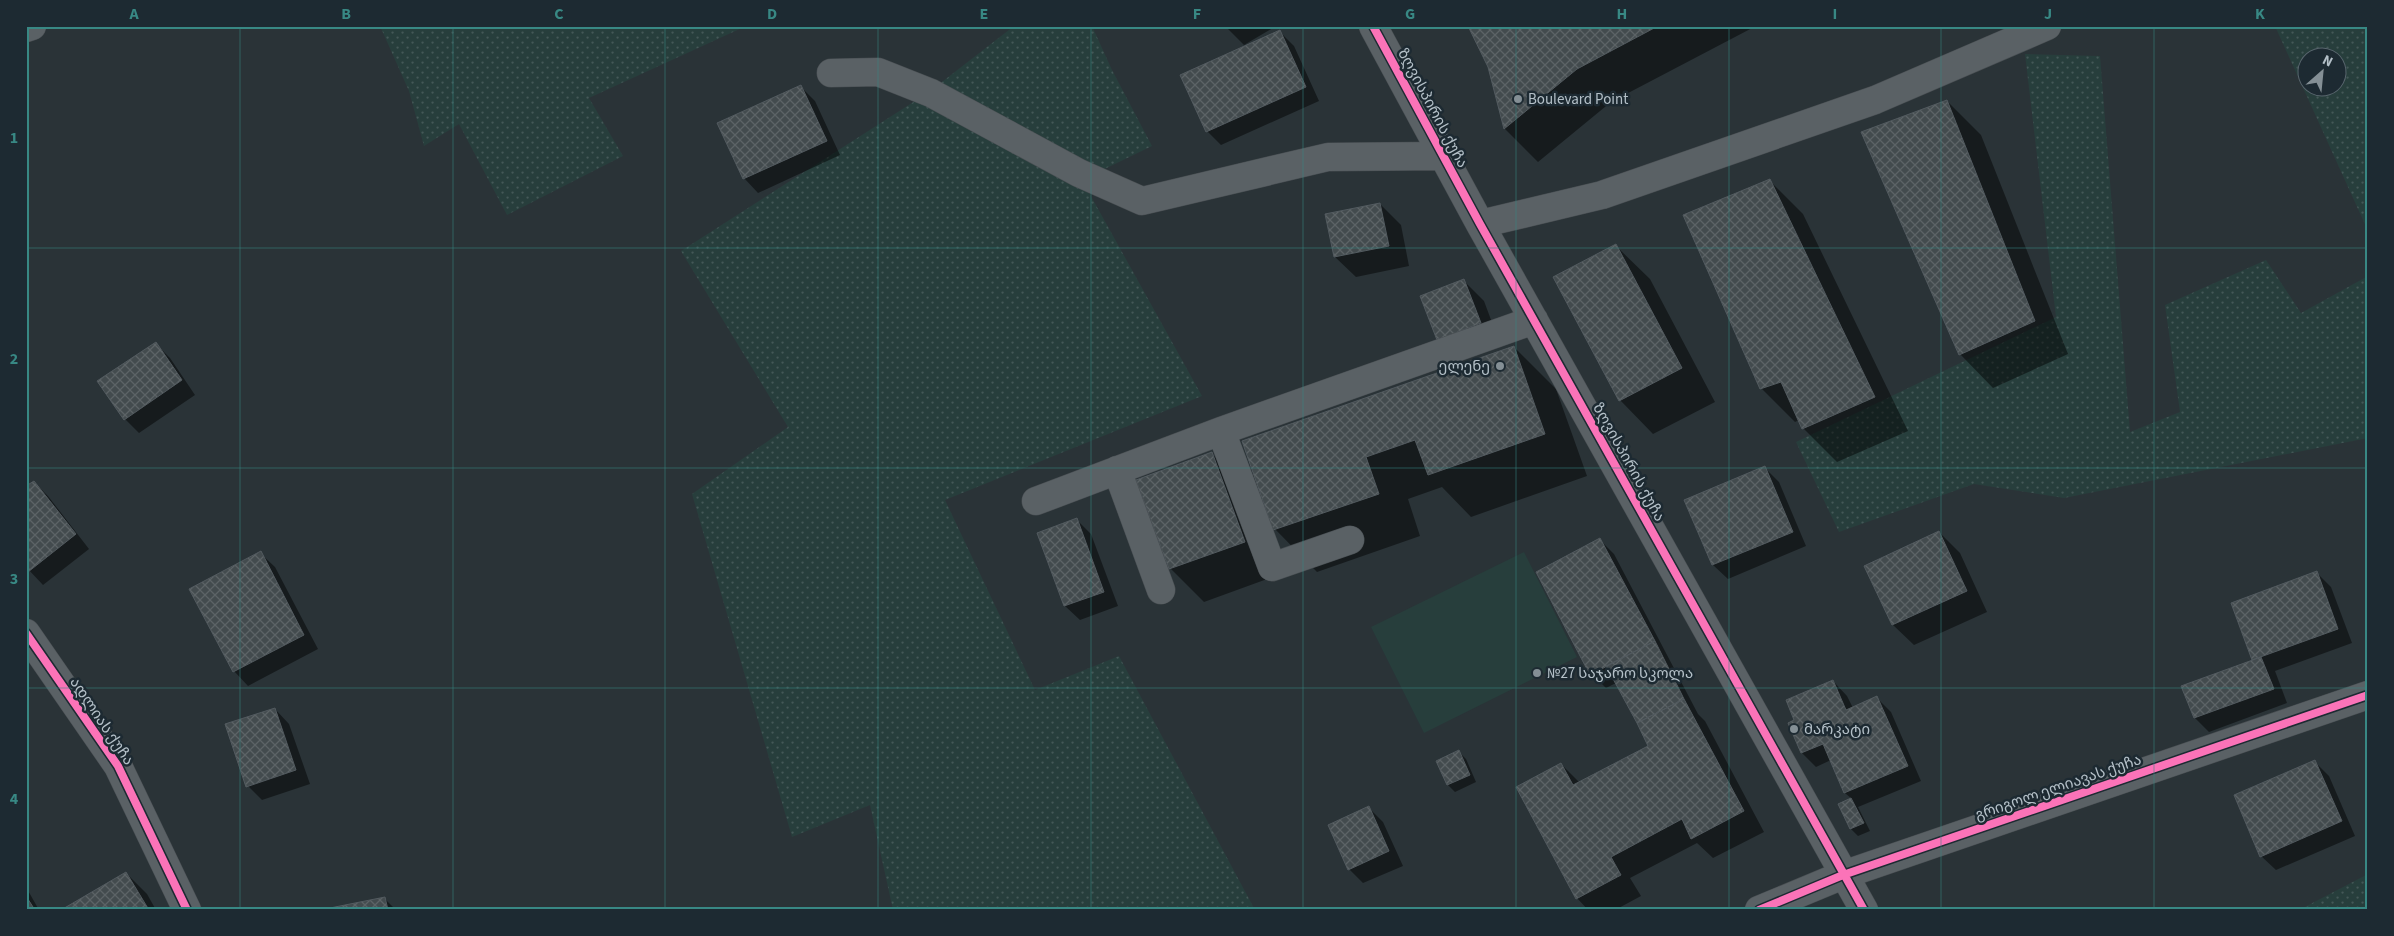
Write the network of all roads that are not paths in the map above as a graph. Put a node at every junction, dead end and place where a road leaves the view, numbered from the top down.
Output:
1 (32, 26) edge
2 (1373, 26) edge
3 (2047, 26) edge
4 (26, 28) edge
5 (831, 73) dead end
6 (1443, 156) junction
7 (1480, 224) junction
8 (1534, 320) junction
9 (1221, 431) junction
10 (1117, 470) junction
11 (1036, 501) dead end
12 (1350, 540) dead end
13 (1161, 590) dead end
14 (26, 633) edge
15 (2368, 695) edge
16 (1844, 875) junction
17 (187, 910) edge
18 (1759, 910) edge
19 (1864, 910) edge

1 - 4 street
2 - 6 street, ზღვისპირის ქუჩა
3 - 7 street
5 - 6 street
6 - 7 street, ზღვისპირის ქუჩა
7 - 8 street, ზღვისპირის ქუჩა
8 - 9 street
8 - 16 street, ზღვისპირის ქუჩა
9 - 10 street
9 - 12 street
10 - 11 street
10 - 13 street
14 - 17 street, ადლიას ქუჩა
15 - 16 street, გრიგოლ ელიავას ქუჩა
16 - 18 street, გრიგოლ ელიავას ქუჩა
16 - 19 street, ზღვისპირის ქუჩა

